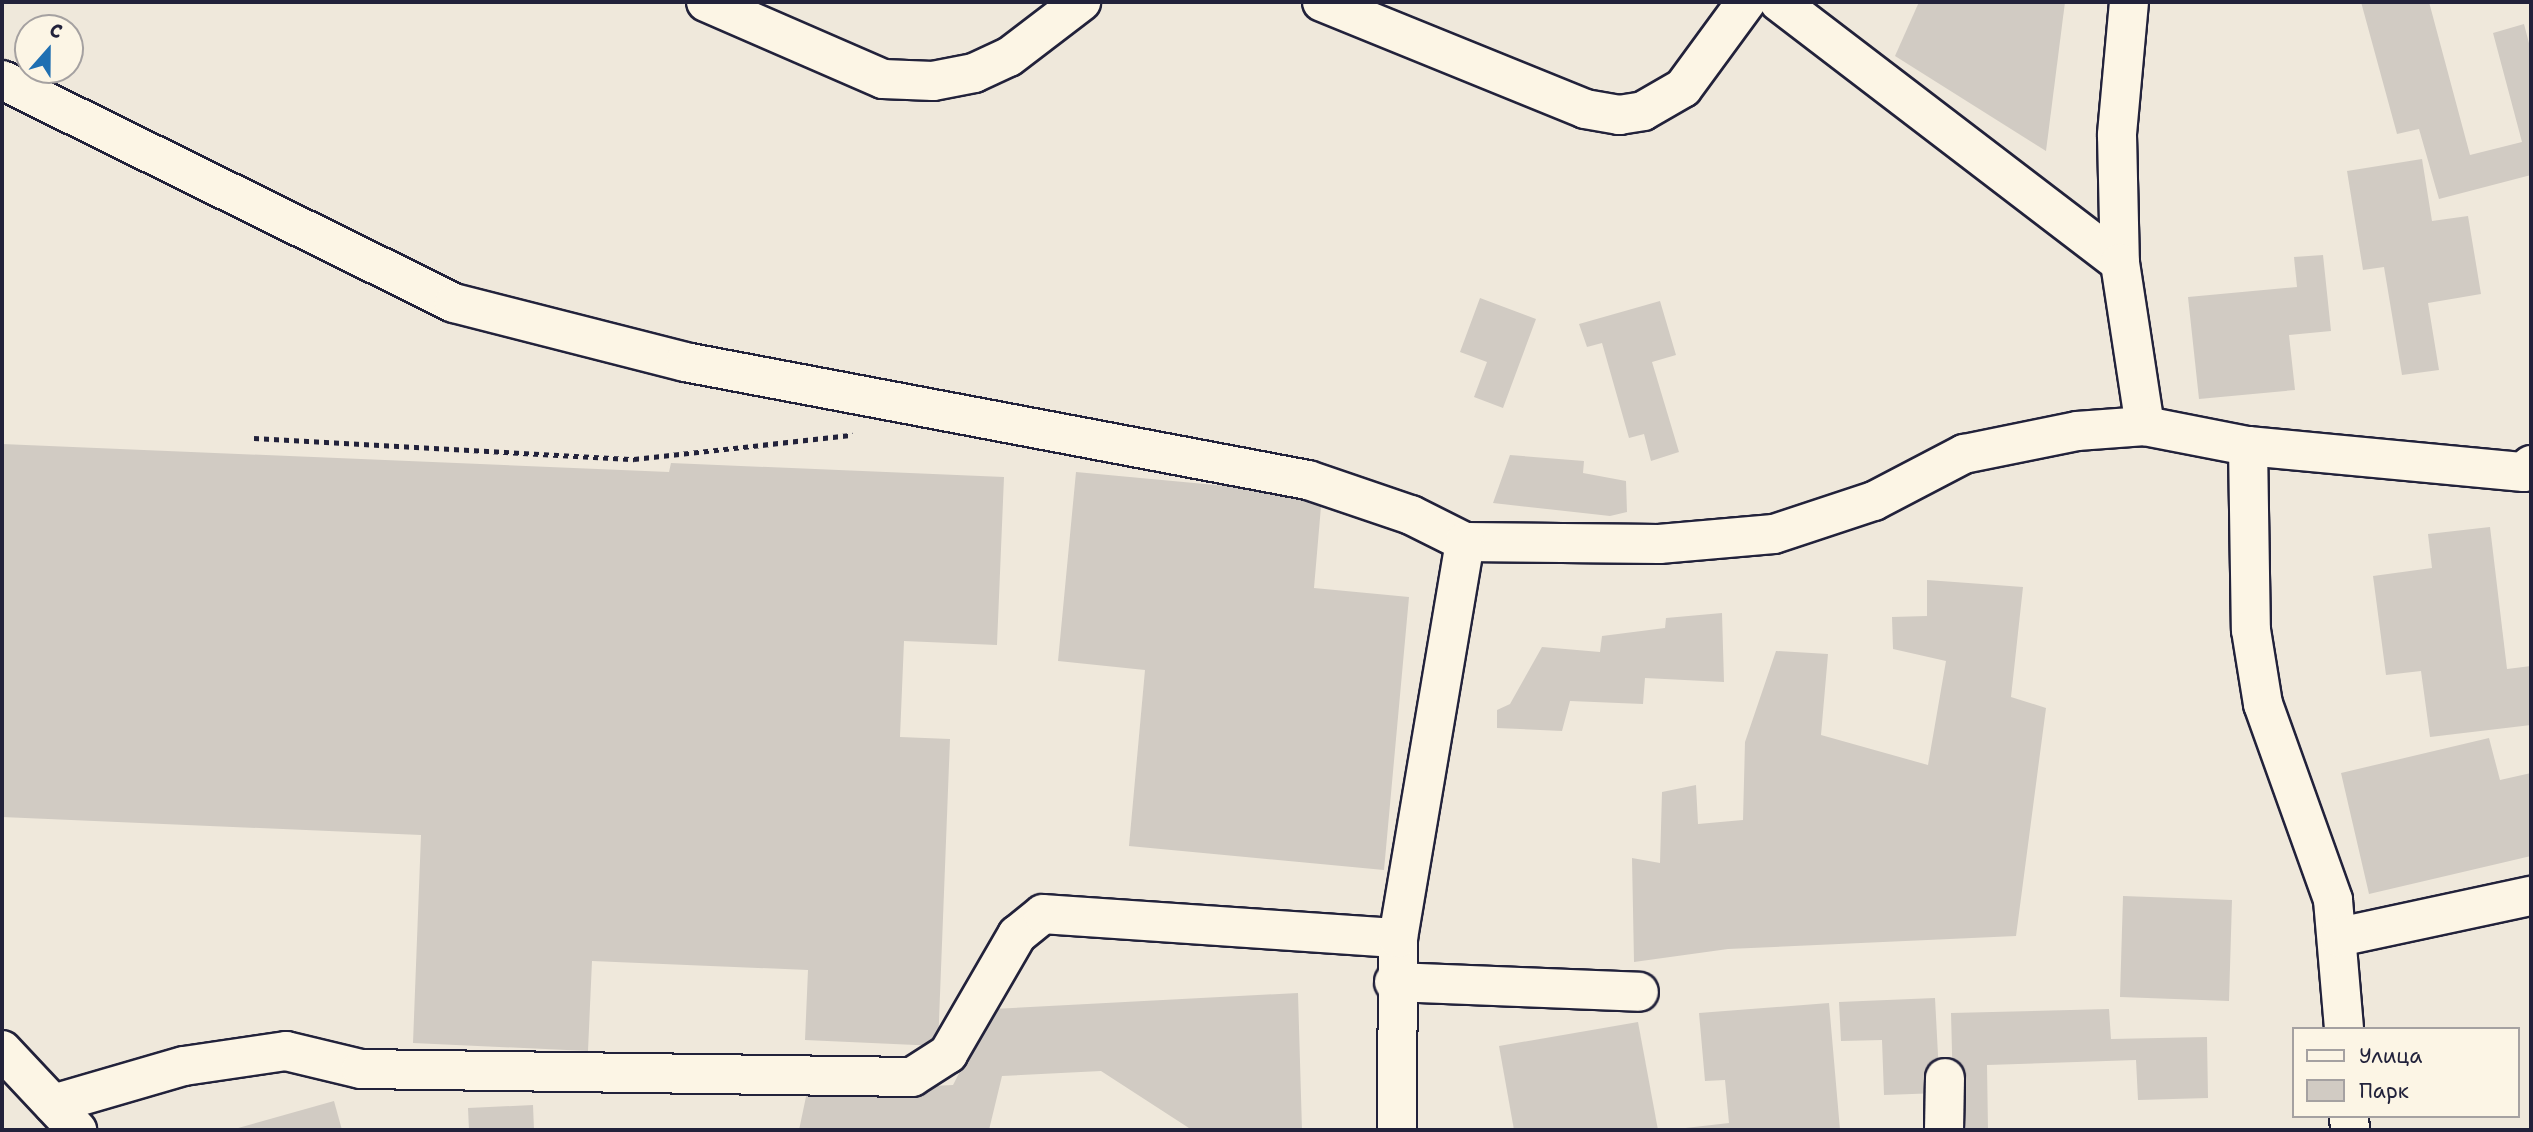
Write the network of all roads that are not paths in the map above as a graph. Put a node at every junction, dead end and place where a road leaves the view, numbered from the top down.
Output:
1 (706, 2) edge
2 (1081, 2) edge
3 (1322, 2) edge
4 (1746, 2) edge
5 (1779, 2) edge
6 (2129, 2) edge
7 (2, 80) edge
8 (2120, 263) junction
9 (2145, 426) junction
10 (2248, 446) junction
11 (2529, 473) edge
12 (1465, 542) junction
13 (2531, 896) edge
14 (2339, 937) junction
15 (1398, 938) junction
16 (1394, 982) junction
17 (1639, 992) dead end
18 (2344, 1027) edge
19 (2, 1050) edge
20 (1945, 1078) dead end
21 (65, 1117) edge
22 (1397, 1130) edge
23 (1944, 1130) edge

1 - 2 lane
3 - 4 lane
5 - 8 lane
6 - 8 lane
7 - 12 lane
8 - 9 lane
9 - 10 lane
9 - 12 lane
10 - 11 lane
10 - 14 lane
12 - 15 lane
13 - 14 lane
14 - 18 lane
15 - 16 lane
15 - 21 lane
16 - 17 lane
16 - 22 lane
19 - 21 lane
20 - 23 lane

